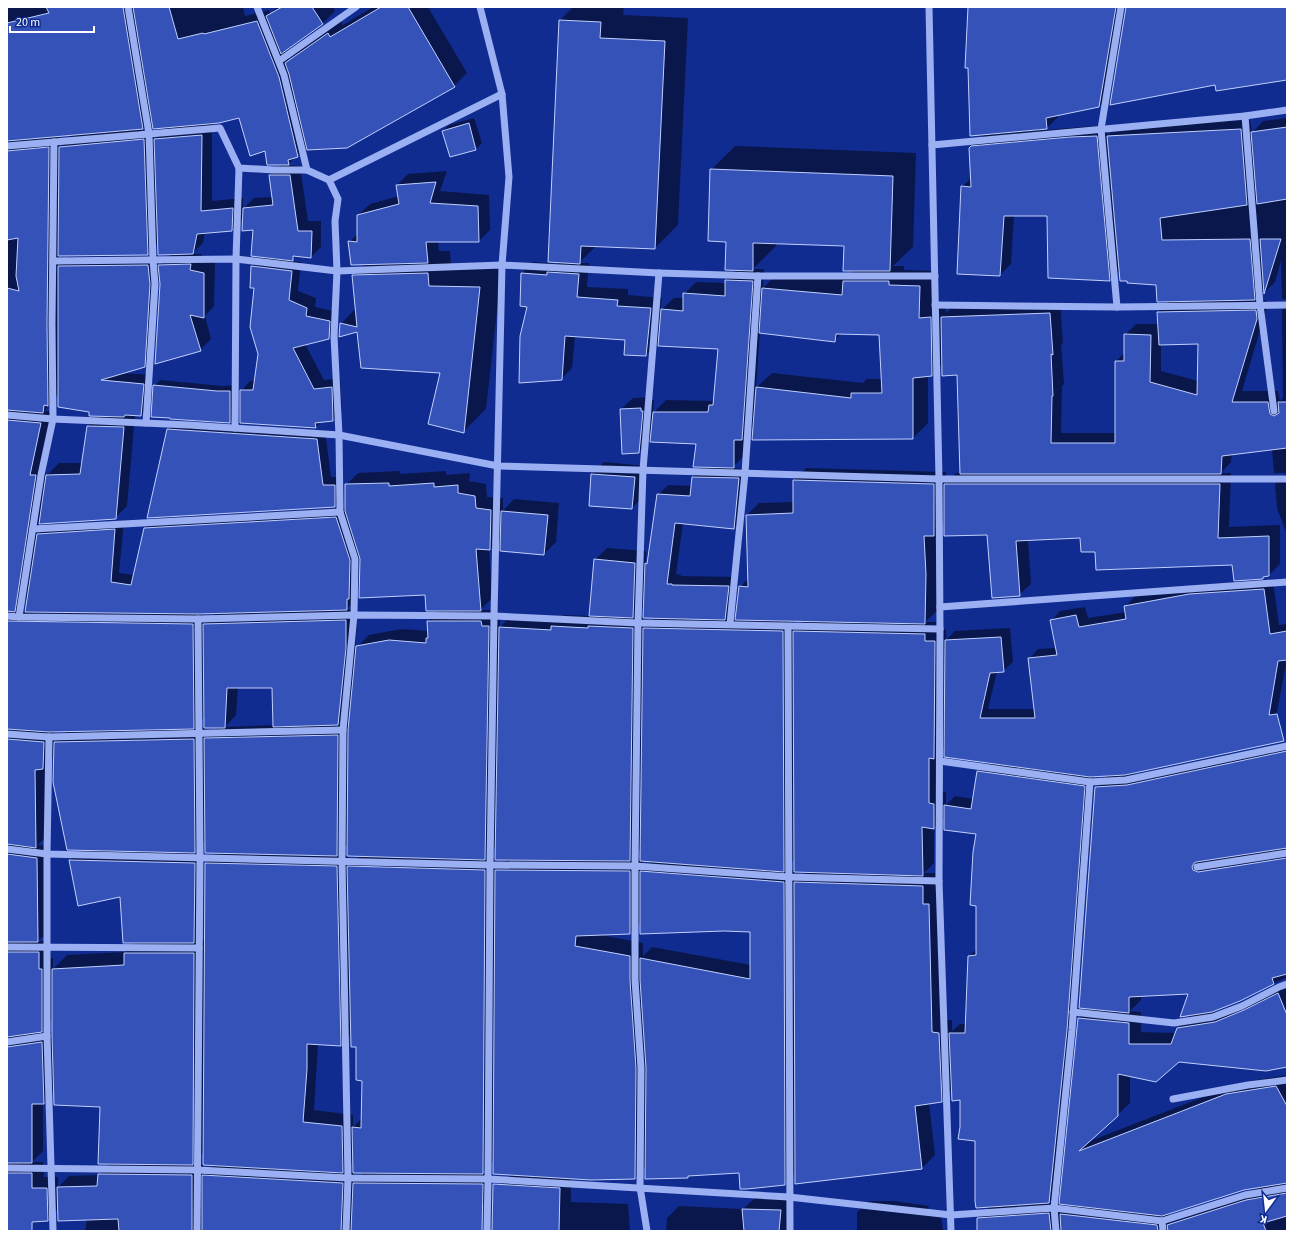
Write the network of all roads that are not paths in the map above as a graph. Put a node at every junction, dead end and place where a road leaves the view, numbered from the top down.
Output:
1 (128, 7) edge
2 (257, 7) edge
3 (356, 7) edge
4 (480, 7) edge
5 (929, 7) edge
6 (1121, 7) edge
7 (278, 61) junction
8 (502, 94) junction
9 (1287, 110) edge
10 (1245, 116) junction
11 (1101, 129) junction
12 (149, 134) junction
13 (54, 142) junction
14 (932, 145) junction
15 (7, 146) edge
16 (239, 168) junction
17 (307, 170) junction
18 (329, 180) junction
19 (236, 259) junction
20 (153, 260) junction
21 (53, 261) junction
22 (502, 265) junction
23 (337, 271) junction
24 (659, 273) junction
25 (758, 276) junction
26 (935, 276) junction
27 (935, 305) junction
28 (1260, 305) junction
29 (1287, 305) edge
30 (1117, 307) junction
31 (1274, 411) dead end
32 (7, 415) edge
33 (53, 419) junction
34 (146, 423) junction
35 (235, 428) junction
36 (339, 435) junction
37 (498, 466) junction
38 (643, 470) junction
39 (745, 473) junction
40 (939, 479) junction
41 (1287, 479) edge
42 (340, 512) junction
43 (33, 528) junction
44 (1287, 582) edge
45 (940, 607) junction
46 (354, 615) junction
47 (7, 616) edge
48 (494, 616) junction
49 (19, 617) junction
50 (198, 618) junction
51 (638, 623) junction
52 (730, 624) junction
53 (788, 627) junction
54 (940, 630) junction
55 (343, 730) junction
56 (199, 733) junction
57 (7, 734) edge
58 (48, 737) junction
59 (1287, 746) edge
60 (940, 761) junction
61 (1090, 782) junction
62 (7, 849) edge
63 (1287, 853) edge
64 (47, 854) junction
65 (200, 857) junction
66 (342, 861) junction
67 (490, 865) junction
68 (635, 866) junction
69 (1197, 867) dead end
70 (789, 877) junction
71 (939, 880) junction
72 (7, 947) edge
73 (47, 948) junction
74 (199, 948) junction
75 (1287, 984) edge
76 (1073, 1012) junction
77 (47, 1036) junction
78 (7, 1042) edge
79 (1287, 1080) edge
80 (1173, 1099) dead end
81 (7, 1168) edge
82 (51, 1169) junction
83 (198, 1170) junction
84 (348, 1178) junction
85 (488, 1178) junction
86 (640, 1187) junction
87 (1287, 1188) edge
88 (789, 1197) junction
89 (1054, 1208) junction
90 (951, 1215) junction
91 (1162, 1221) junction
92 (53, 1231) edge
93 (197, 1231) edge
94 (346, 1231) edge
95 (486, 1231) edge
96 (647, 1231) edge
97 (790, 1231) edge
98 (951, 1231) edge
99 (1056, 1231) edge
100 (1163, 1231) edge

1 - 12 street
2 - 7 street
3 - 7 street
4 - 8 street
5 - 14 street
6 - 11 street
7 - 17 street
8 - 18 street
8 - 22 street
9 - 10 street
10 - 11 street
10 - 28 street
11 - 14 street
11 - 30 street
12 - 13 street
12 - 16 street
12 - 20 street
13 - 15 street
13 - 21 street
14 - 26 street
16 - 17 street
16 - 19 street
17 - 18 street
18 - 23 street
19 - 20 street
19 - 23 street
19 - 35 street
20 - 21 street
20 - 34 street
21 - 33 street
22 - 23 street
22 - 24 street
22 - 37 street
23 - 36 street
24 - 25 street
24 - 38 street
25 - 26 street
25 - 39 street
26 - 27 street
27 - 30 street
27 - 40 street
28 - 29 street
28 - 30 street
28 - 31 street
32 - 33 street
33 - 34 street
33 - 43 street
34 - 35 street
35 - 36 street
36 - 37 street
36 - 42 street
37 - 38 street
37 - 48 street
38 - 39 street
38 - 51 street
39 - 40 street
39 - 52 street
40 - 41 street
40 - 45 street
42 - 43 street
42 - 46 street
43 - 49 street
44 - 45 street
45 - 54 street
46 - 48 street
46 - 50 street
46 - 55 street
47 - 49 street
48 - 51 street
48 - 67 street
49 - 50 street
50 - 56 street
51 - 52 street
51 - 68 street
52 - 53 street
53 - 54 street
53 - 70 street
54 - 60 street
55 - 56 street
55 - 66 street
56 - 58 street
56 - 65 street
57 - 58 street
58 - 64 street
59 - 61 street
60 - 61 street
60 - 71 street
61 - 76 street
62 - 64 street
63 - 69 street
64 - 65 street
64 - 73 street
65 - 66 street
65 - 74 street
66 - 67 street
66 - 84 street
67 - 68 street
67 - 85 street
68 - 70 street
68 - 86 street
70 - 71 street
70 - 88 street
71 - 90 street
72 - 73 street
73 - 74 street
73 - 77 street
74 - 83 street
75 - 76 street
76 - 89 street
77 - 78 street
77 - 82 street
79 - 80 street
81 - 82 street
82 - 83 street
82 - 92 street
83 - 84 street
83 - 93 street
84 - 85 street
84 - 94 street
85 - 86 street
85 - 95 street
86 - 88 street
86 - 96 street
87 - 91 street
88 - 90 street
88 - 97 street
89 - 90 street
89 - 91 street
89 - 99 street
90 - 98 street
91 - 100 street

